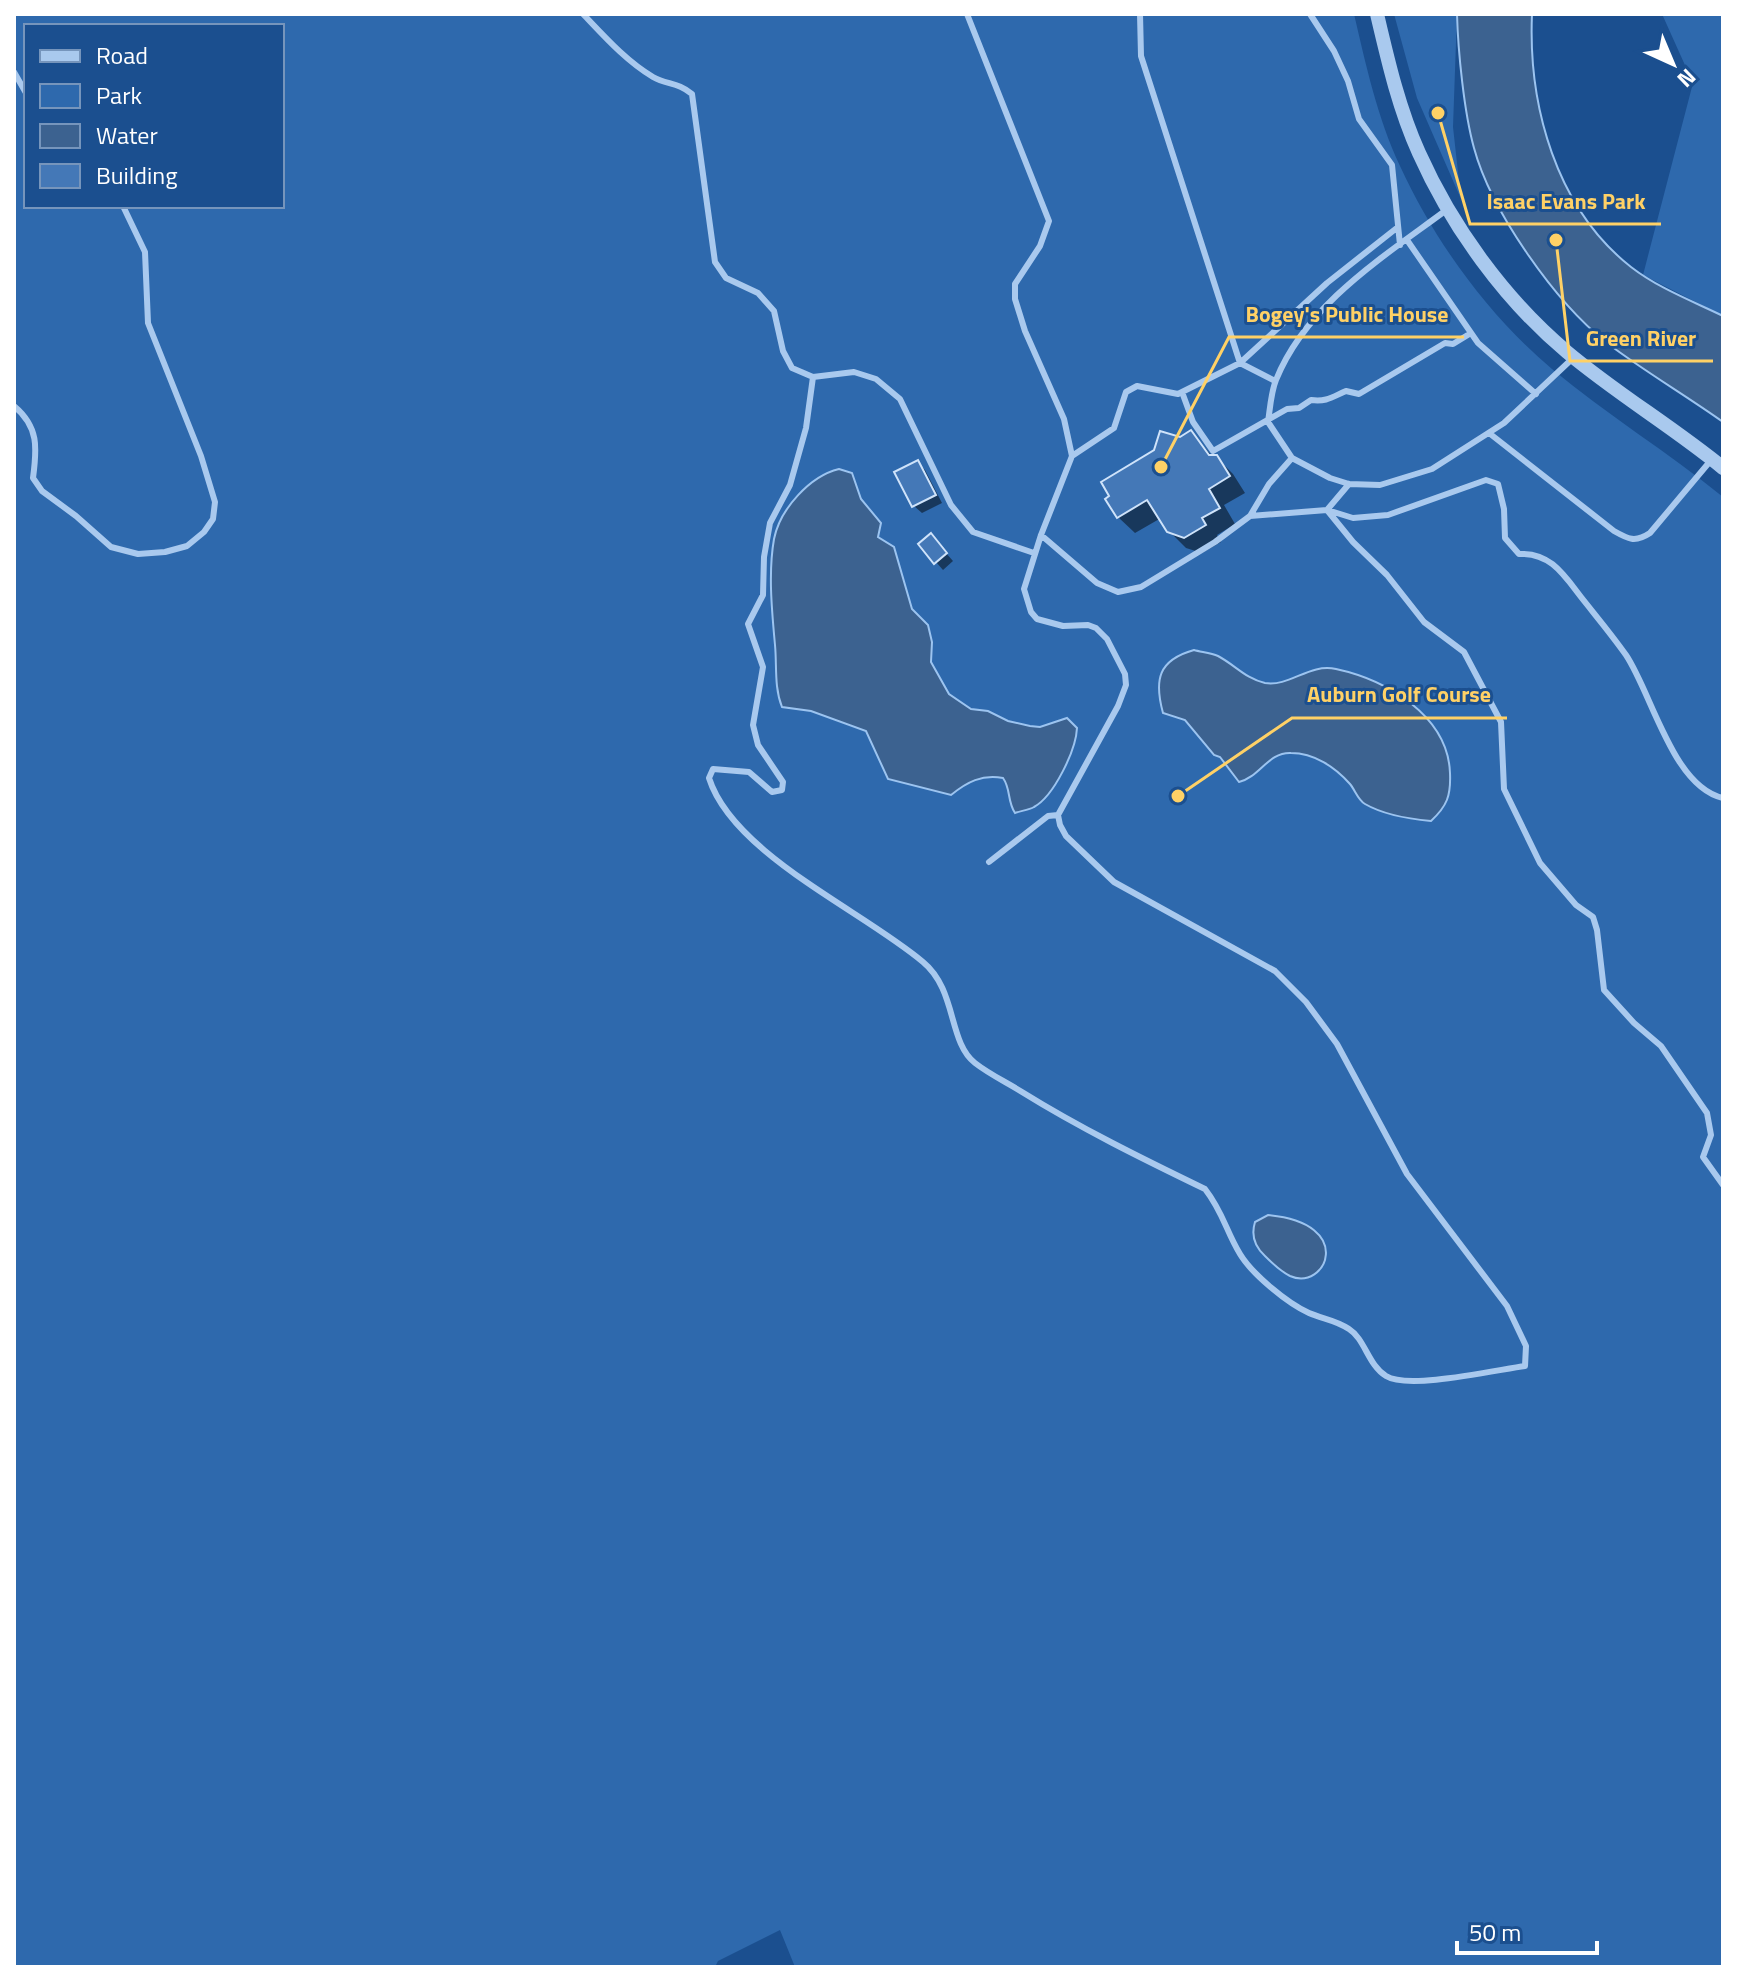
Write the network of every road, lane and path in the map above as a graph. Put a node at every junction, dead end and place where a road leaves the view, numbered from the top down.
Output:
1 (583, 14) edge
2 (967, 14) edge
3 (1140, 14) edge
4 (1310, 14) edge
5 (1377, 14) edge
6 (14, 72) edge
7 (24, 90) edge
8 (124, 208) edge
9 (1449, 208) junction
10 (1398, 227) junction
11 (1407, 240) junction
12 (1400, 245) junction
13 (1471, 333) junction
14 (1574, 358) junction
15 (1240, 363) junction
16 (813, 377) junction
17 (1275, 381) junction
18 (1182, 392) junction
19 (1536, 394) junction
20 (14, 406) edge
21 (1268, 422) junction
22 (1489, 433) junction
23 (1072, 456) junction
24 (1292, 458) junction
25 (1717, 463) edge
26 (1349, 484) junction
27 (1327, 510) junction
28 (1250, 516) junction
29 (1041, 535) junction
30 (1034, 553) junction
31 (1723, 798) edge
32 (1058, 815) junction
33 (989, 862) dead end
34 (1723, 1185) edge

1 - 16 lane
2 - 23 lane
3 - 15 lane
4 - 10 lane
5 - 9 street
6 - 7 lane
8 - 20 lane
9 - 11 lane
9 - 14 street
10 - 12 lane
10 - 15 lane
11 - 12 lane
11 - 13 lane
12 - 17 lane
13 - 19 lane
13 - 21 lane
14 - 19 lane
14 - 25 street
15 - 17 lane
15 - 18 lane
16 - 30 lane
16 - 32 lane
17 - 21 lane
18 - 21 lane
18 - 23 lane
19 - 22 lane
21 - 24 lane
22 - 25 lane
22 - 26 lane
23 - 29 lane
24 - 26 lane
24 - 28 lane
26 - 27 lane
27 - 28 lane
27 - 31 lane
27 - 34 lane
28 - 29 lane
29 - 30 lane
30 - 32 lane
32 - 33 lane

